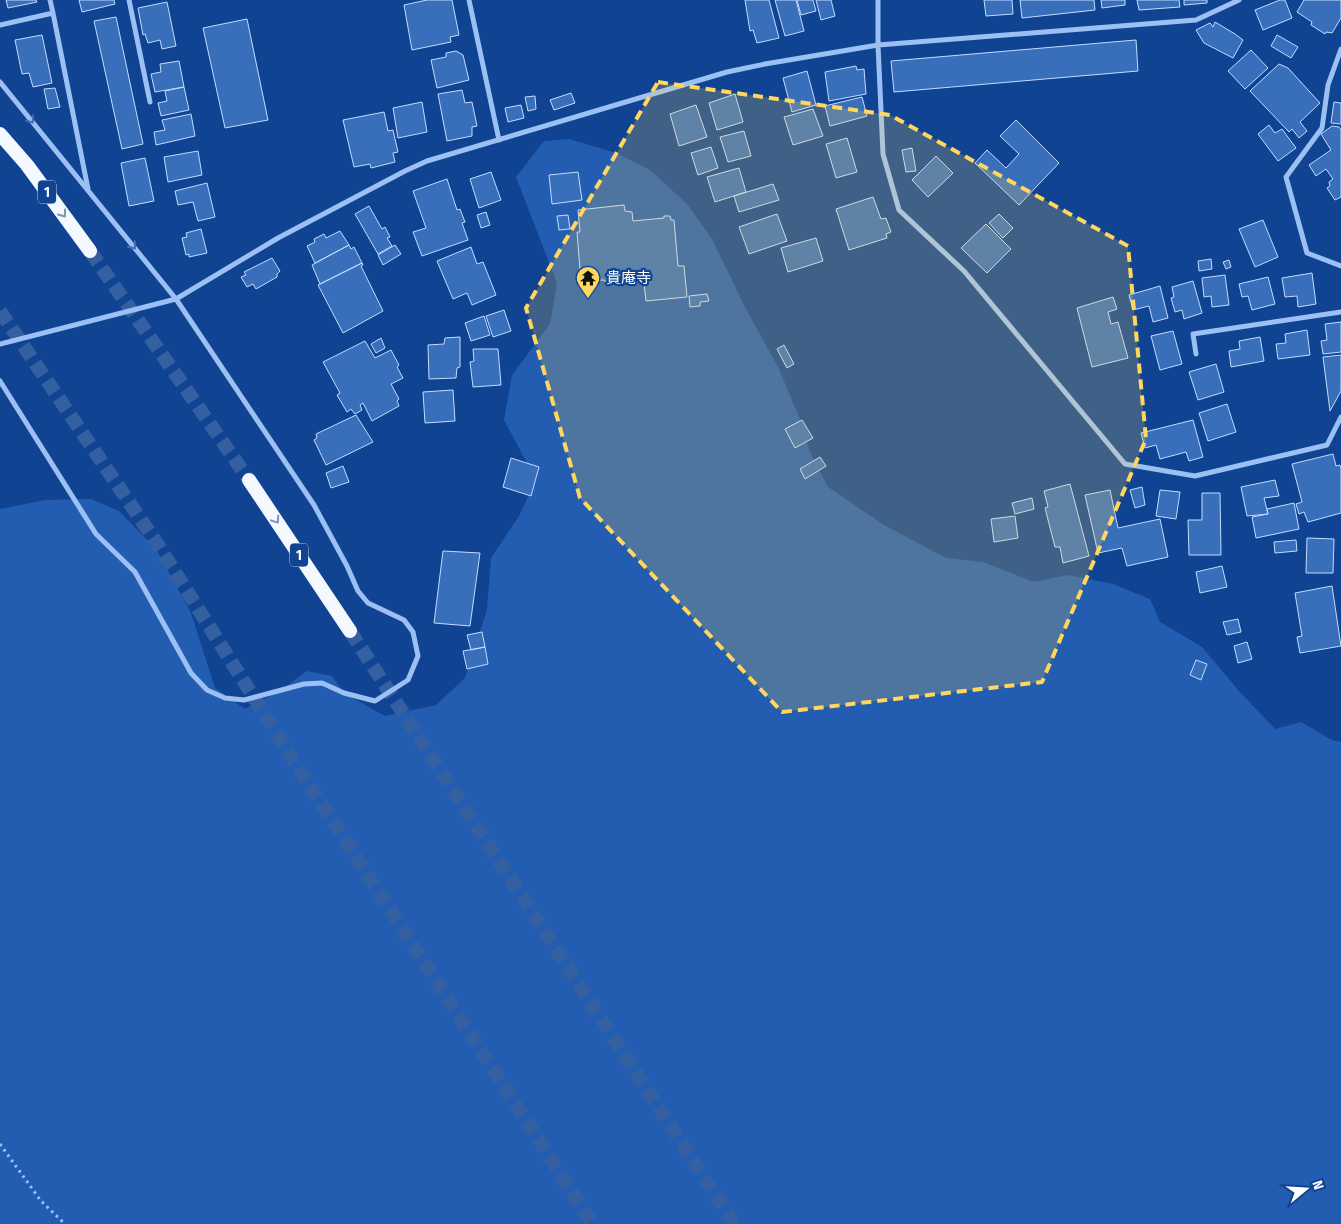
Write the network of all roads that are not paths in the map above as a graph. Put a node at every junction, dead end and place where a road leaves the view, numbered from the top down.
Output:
1 (50, 0) edge
2 (129, 0) edge
3 (469, 0) edge
4 (878, 0) edge
5 (1239, 0) edge
6 (53, 13) junction
7 (0, 25) edge
8 (878, 45) junction
9 (1341, 48) edge
10 (0, 82) edge
11 (150, 102) dead end
12 (0, 134) edge
13 (498, 140) junction
14 (88, 192) junction
15 (90, 251) tunnel mouth
16 (1341, 266) edge
17 (176, 300) junction
18 (1341, 312) edge
19 (0, 344) edge
20 (1196, 354) dead end
21 (0, 381) edge
22 (1341, 417) edge
23 (249, 480) tunnel mouth
24 (350, 631) tunnel mouth

1 - 6 street
2 - 11 street
3 - 13 street
4 - 8 street
5 - 8 street
6 - 7 street
6 - 14 street
8 - 13 street
8 - 22 street
9 - 16 street
10 -> 14 street
12 -> 15 highway, 1
13 - 17 street
14 -> 17 street
17 - 19 street
17 - 21 street
18 - 20 street
23 -> 24 highway, 1

